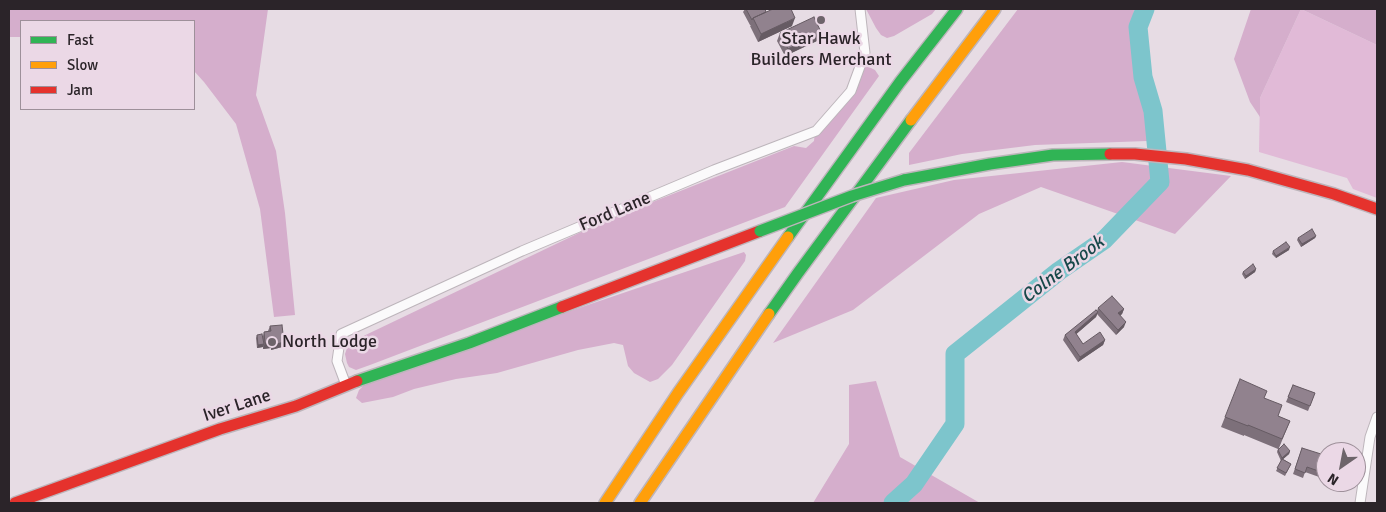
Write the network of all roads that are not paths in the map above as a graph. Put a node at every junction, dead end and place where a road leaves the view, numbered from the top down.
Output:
1 (860, 9) edge
2 (957, 9) edge
3 (995, 9) edge
4 (1377, 209) edge
5 (346, 386) junction
6 (1377, 417) edge
7 (15, 503) edge
8 (605, 503) edge
9 (640, 503) edge
10 (1360, 503) edge

1 - 5 street, Ford Lane
2 - 8 main road
3 - 9 main road
4 - 5 main road, Iver Lane, bridge
5 - 7 main road, Iver Lane
6 - 10 street

